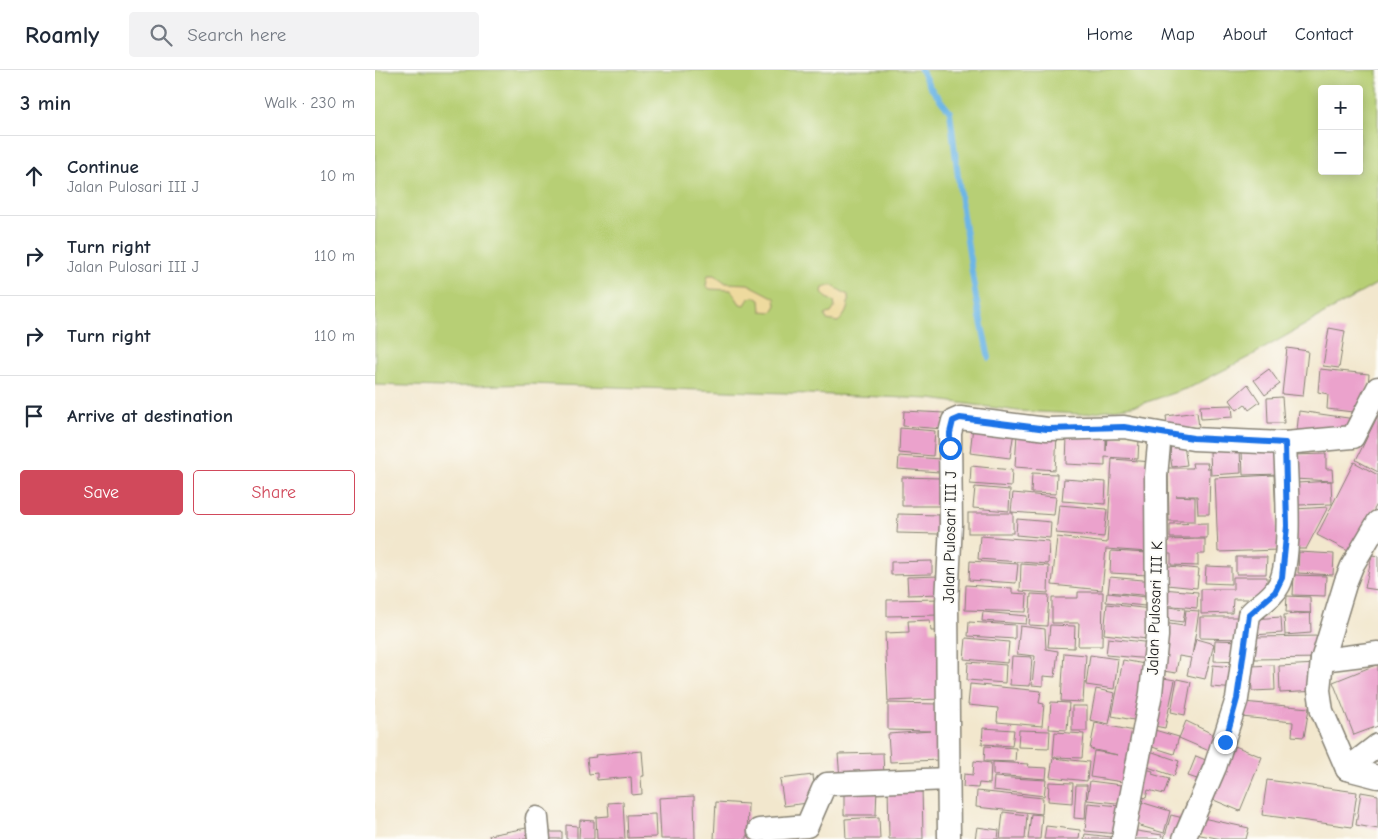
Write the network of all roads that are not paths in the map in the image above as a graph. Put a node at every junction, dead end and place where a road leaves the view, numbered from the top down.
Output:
1 (1378, 388) edge
2 (1160, 434) junction
3 (1285, 443) junction
4 (1378, 522) edge
5 (1371, 549) edge
6 (1378, 653) edge
7 (1322, 660) junction
8 (1378, 745) edge
9 (1347, 768) junction
10 (1378, 777) edge
11 (948, 779) junction
12 (759, 830) dead end
13 (949, 839) edge
14 (1123, 839) edge
15 (1184, 839) edge

1 - 3 street
2 - 3 street, Jalan Pulosari III J
2 - 11 street, Jalan Pulosari III J
2 - 14 street, Jalan Pulosari III K
3 - 15 street
4 - 5 street
5 - 7 street
6 - 7 street
7 - 9 street
8 - 9 street
9 - 10 street
11 - 12 street
11 - 13 street, Jalan Pulosari III J

